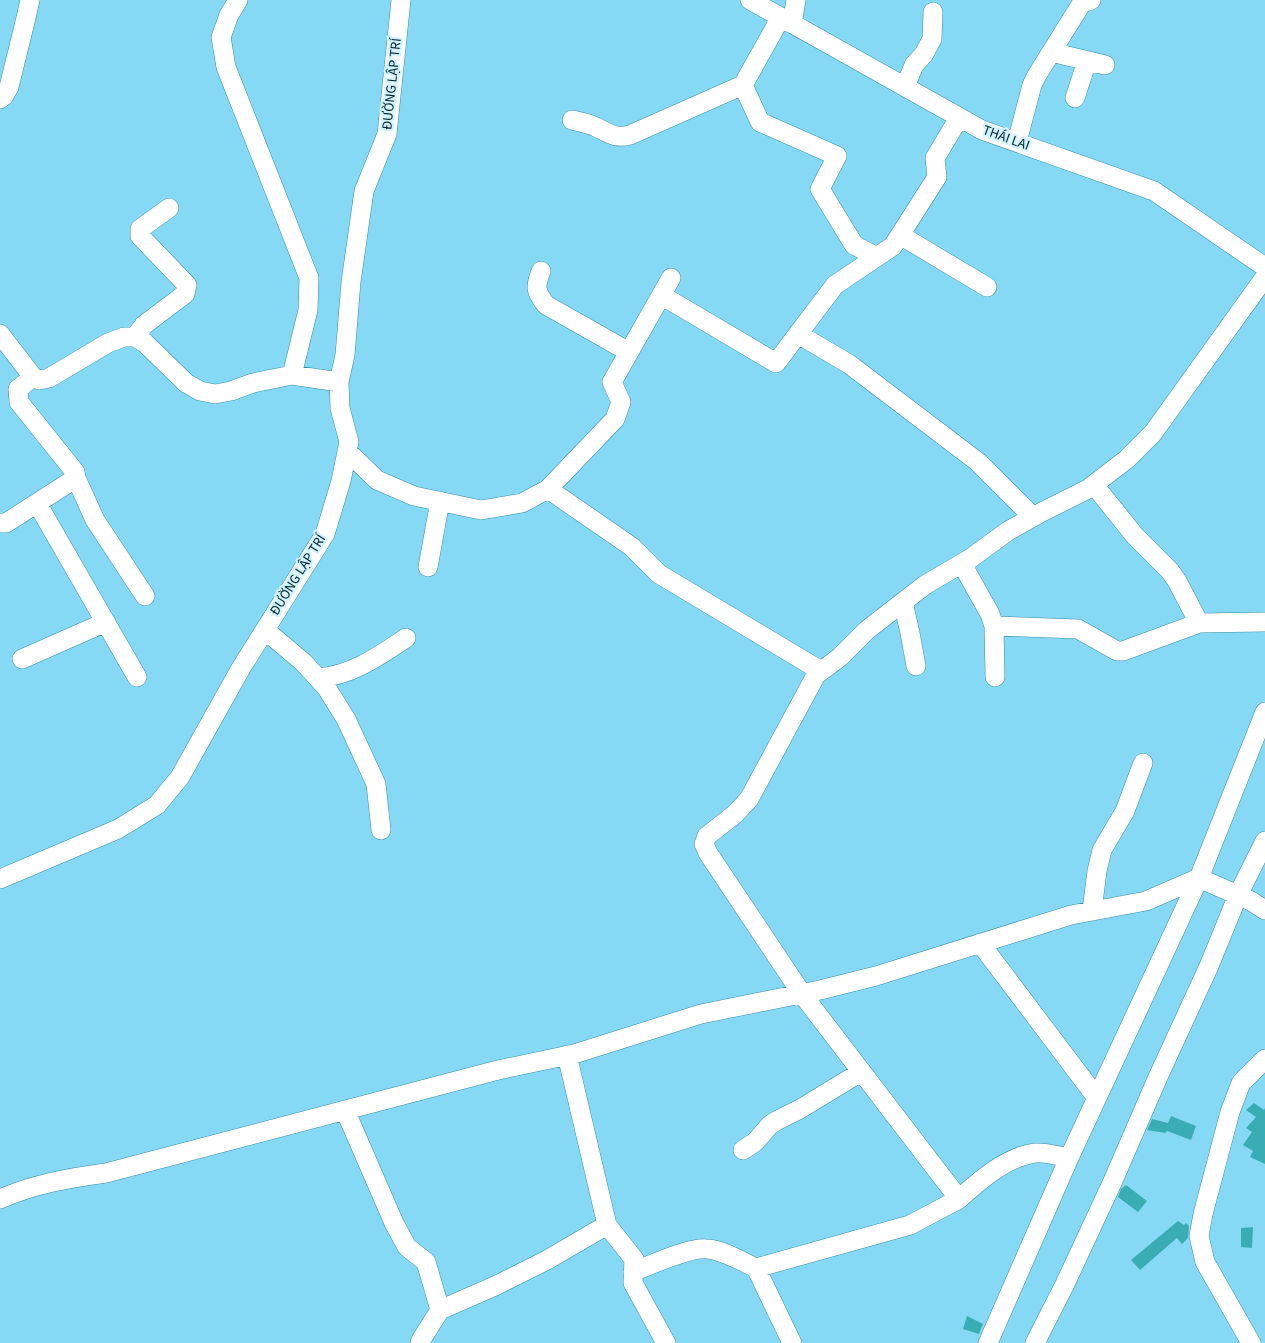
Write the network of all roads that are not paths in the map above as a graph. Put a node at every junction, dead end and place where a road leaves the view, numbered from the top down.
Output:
1 (30, 0) edge
2 (238, 0) edge
3 (401, 0) edge
4 (750, 0) edge
5 (796, 0) edge
6 (1091, 0) edge
7 (933, 12) dead end
8 (787, 21) junction
9 (1051, 52) junction
10 (742, 85) junction
11 (905, 87) junction
12 (1075, 98) dead end
13 (0, 99) edge
14 (959, 118) junction
15 (572, 120) dead end
16 (1017, 142) junction
17 (169, 208) dead end
18 (900, 235) junction
19 (877, 257) junction
20 (1265, 267) edge
21 (541, 271) dead end
22 (1265, 277) edge
23 (670, 278) dead end
24 (987, 287) dead end
25 (661, 295) junction
26 (0, 334) edge
27 (798, 334) junction
28 (135, 337) junction
29 (629, 352) junction
30 (292, 375) junction
31 (33, 376) junction
32 (339, 382) junction
33 (347, 451) junction
34 (76, 478) junction
35 (1094, 485) junction
36 (548, 489) junction
37 (440, 501) junction
38 (37, 503) junction
39 (1033, 517) junction
40 (0, 523) edge
41 (962, 564) junction
42 (428, 567) dead end
43 (145, 596) dead end
44 (903, 602) junction
45 (106, 622) junction
46 (1265, 622) edge
47 (1199, 623) junction
48 (994, 626) junction
49 (265, 630) junction
50 (406, 638) dead end
51 (22, 660) dead end
52 (916, 666) dead end
53 (821, 671) junction
54 (995, 676) dead end
55 (137, 677) dead end
56 (318, 678) junction
57 (1265, 712) edge
58 (1143, 763) dead end
59 (381, 830) dead end
60 (1265, 841) edge
61 (1199, 878) junction
62 (0, 879) edge
63 (1238, 896) junction
64 (1092, 910) junction
65 (1265, 910) edge
66 (980, 943) junction
67 (802, 994) junction
68 (567, 1055) junction
69 (1265, 1059) edge
70 (861, 1072) junction
71 (1097, 1098) junction
72 (345, 1110) junction
73 (743, 1150) dead end
74 (1069, 1158) junction
75 (0, 1199) edge
76 (959, 1199) junction
77 (607, 1225) junction
78 (756, 1268) junction
79 (633, 1272) junction
80 (440, 1310) junction
81 (420, 1343) edge
82 (666, 1343) edge
83 (792, 1343) edge
84 (988, 1343) edge
85 (1036, 1343) edge
86 (1251, 1343) edge

1 - 13 street
2 - 30 street
3 - 32 street, ĐƯỜNG LẬP TRÍ
4 - 8 street, THÁI LAI
5 - 8 street
6 - 9 street
7 - 11 street
8 - 10 street
8 - 11 street, THÁI LAI
9 - 12 street
9 - 16 street
10 - 15 street
10 - 19 street
11 - 14 street, THÁI LAI
14 - 16 street, THÁI LAI
14 - 18 street
16 - 20 street, THÁI LAI
17 - 28 street
18 - 19 street
18 - 24 street
19 - 27 street
21 - 29 street
22 - 35 street
23 - 25 street
25 - 27 street
25 - 29 street
26 - 31 street
27 - 39 street
28 - 30 street
28 - 31 street
29 - 36 street
30 - 32 street
31 - 34 street
32 - 33 street, ĐƯỜNG LẬP TRÍ
33 - 37 street
33 - 49 street, ĐƯỜNG LẬP TRÍ
34 - 38 street
34 - 43 street
35 - 39 street
35 - 47 street
36 - 37 street
36 - 53 street
37 - 42 street
38 - 40 street
38 - 45 street
39 - 41 street
41 - 44 street
41 - 48 street
44 - 52 street
44 - 53 street
45 - 51 street
45 - 55 street
46 - 47 street
47 - 48 street
48 - 54 street
49 - 56 street
49 - 62 street, ĐƯỜNG LẬP TRÍ
50 - 56 street
53 - 67 street
56 - 59 street
57 - 61 street
58 - 64 street
60 - 63 street
61 - 63 street
61 - 64 street
61 - 71 street
63 - 65 street
63 - 85 street
64 - 66 street
66 - 67 street
66 - 71 street
67 - 68 street
67 - 70 street
68 - 72 street
68 - 77 street
69 - 86 street
70 - 73 street
70 - 76 street
71 - 74 street
72 - 75 street
72 - 80 street
74 - 76 street
74 - 84 street
76 - 78 street
77 - 79 street
77 - 80 street
78 - 79 street
78 - 83 street
79 - 82 street
80 - 81 street

